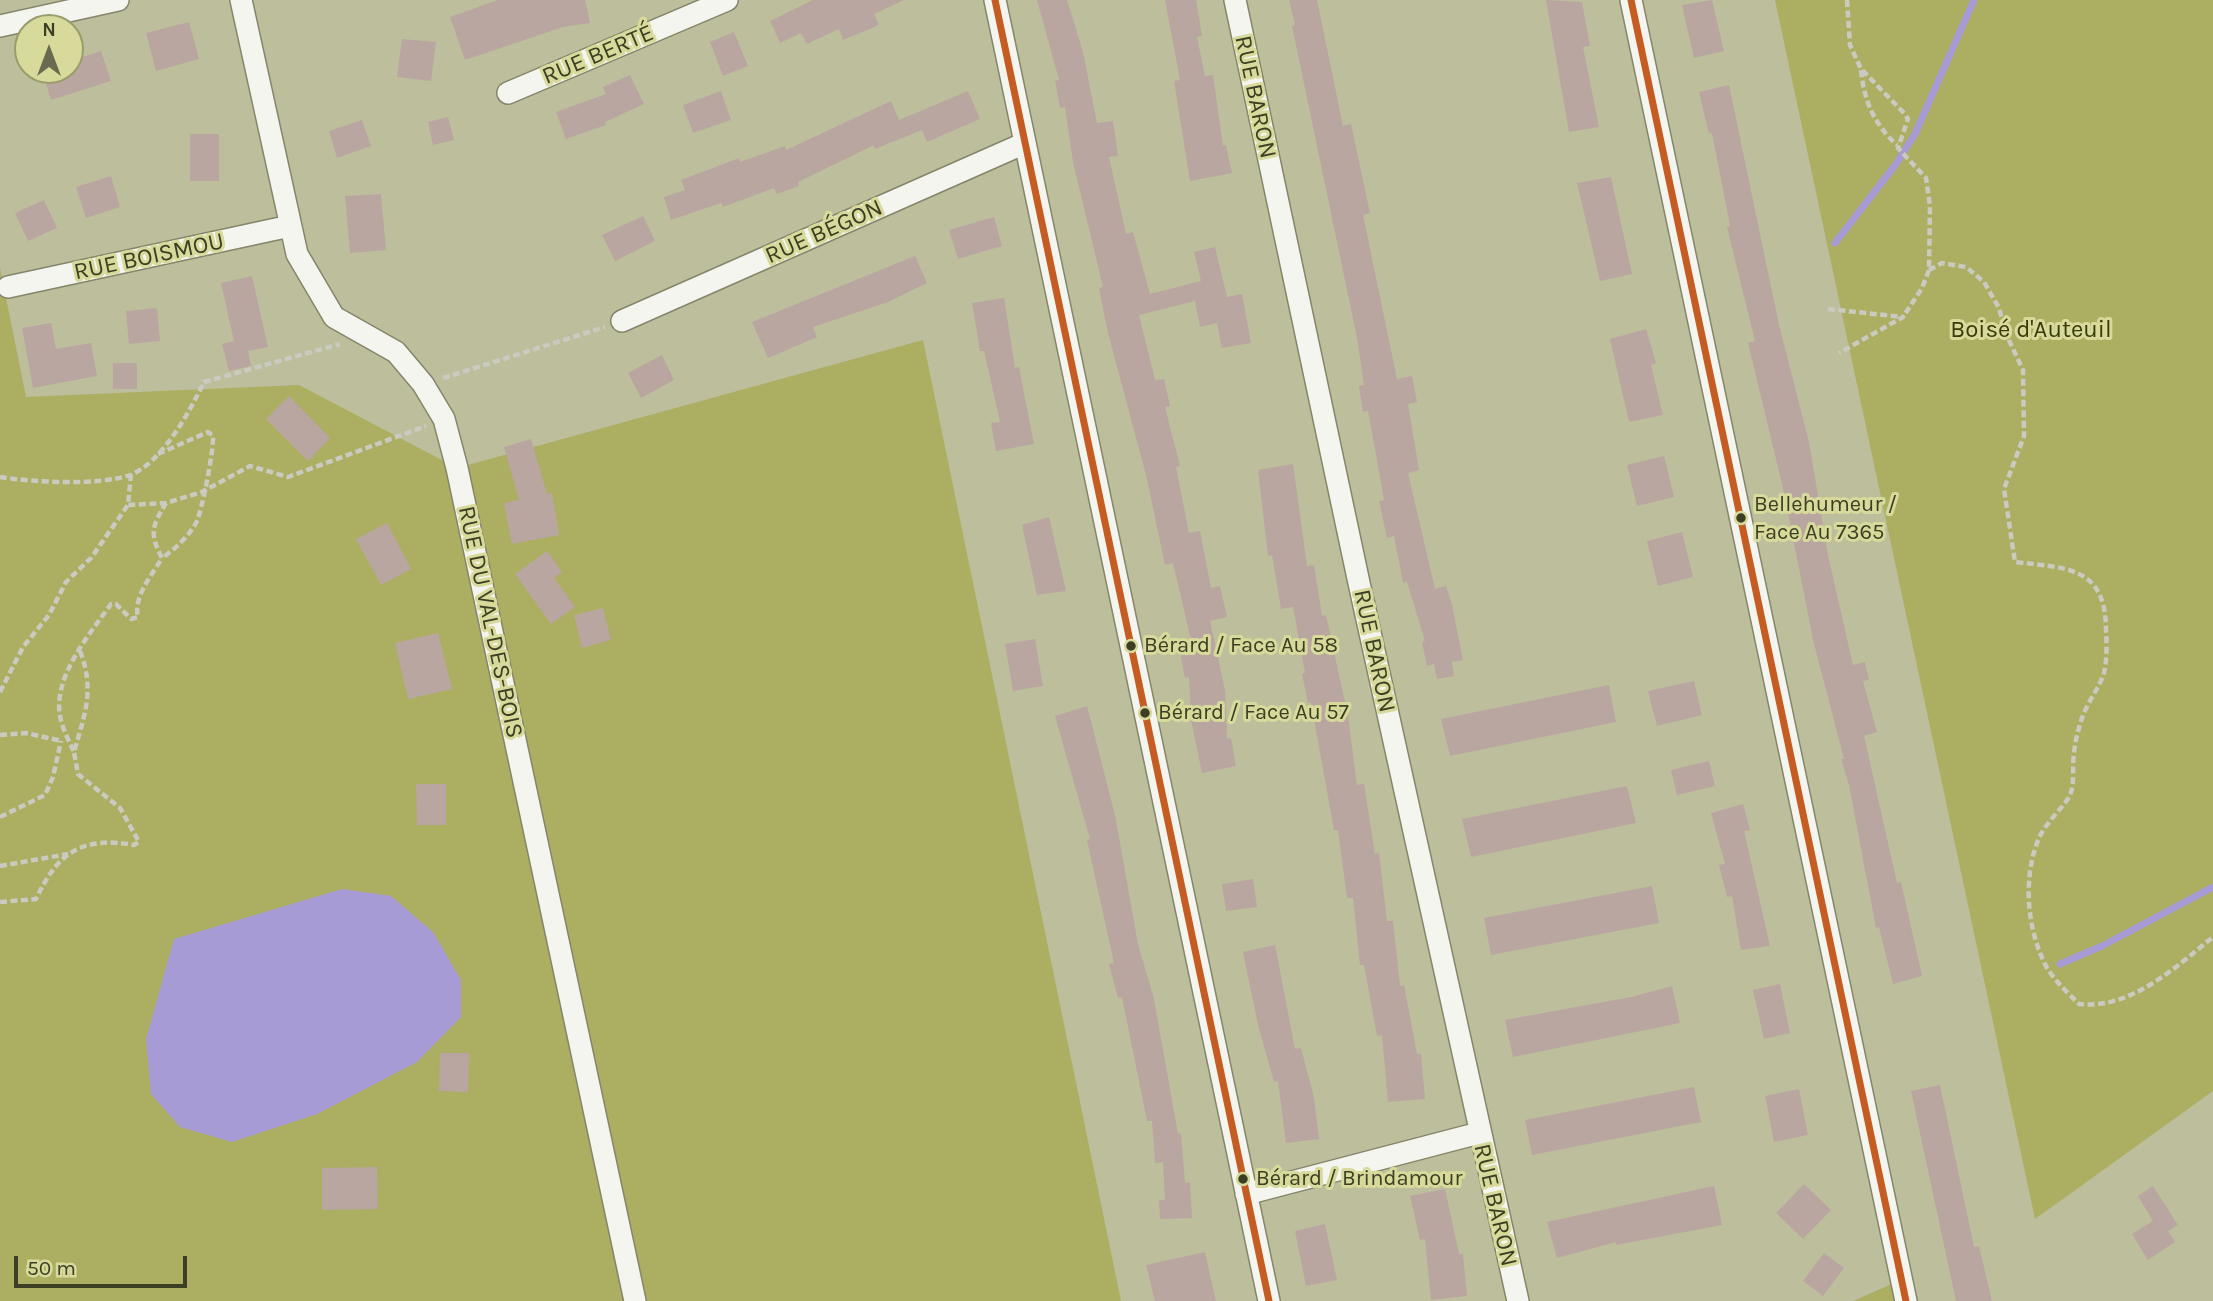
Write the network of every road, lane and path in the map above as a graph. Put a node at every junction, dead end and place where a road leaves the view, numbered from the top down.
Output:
1 (118, 0) edge
2 (241, 0) edge
3 (727, 0) edge
4 (995, 0) edge
5 (1235, 0) edge
6 (1632, 0) edge
7 (1847, 0) edge
8 (0, 26) edge
9 (1861, 69) junction
10 (508, 93) dead end
11 (1025, 143) junction
12 (1898, 147) junction
13 (290, 226) junction
14 (1929, 270) junction
15 (8, 287) dead end
16 (1828, 309) dead end
17 (1903, 317) junction
18 (622, 321) joint
19 (368, 336) junction
20 (1839, 353) dead end
21 (423, 384) junction
22 (444, 419) junction
23 (158, 454) junction
24 (131, 474) junction
25 (0, 477) edge
26 (202, 492) junction
27 (166, 503) junction
28 (128, 505) junction
29 (162, 558) junction
30 (80, 651) junction
31 (0, 692) edge
32 (0, 735) edge
33 (61, 741) junction
34 (69, 743) junction
35 (74, 752) junction
36 (0, 817) edge
37 (68, 854) junction
38 (0, 866) edge
39 (0, 902) edge
40 (2213, 937) edge
41 (1479, 1133) junction
42 (1247, 1194) junction
43 (635, 1301) edge
44 (1269, 1301) edge
45 (1518, 1301) edge
46 (1906, 1301) edge

1 - 8 street
2 - 13 street, RUE DU VAL-DES-BOIS
3 - 10 street, RUE BERTÉ
4 - 11 street
5 - 41 street, RUE BARON
6 - 46 street
7 - 9 path
9 - 12 path
9 - 12 path
11 - 18 street, RUE BÉGON
11 - 42 street
12 - 14 path
13 - 15 street, RUE BOISMOU
13 - 19 street, RUE DU VAL-DES-BOIS
14 - 17 path
14 - 40 path
16 - 17 path
17 - 20 path
18 - 21 path
19 - 21 street, RUE DU VAL-DES-BOIS
19 - 23 path
21 - 22 street, RUE DU VAL-DES-BOIS
22 - 26 path
22 - 43 street, RUE DU VAL-DES-BOIS
23 - 24 path
23 - 26 path
24 - 25 path
24 - 28 path
26 - 27 path
26 - 29 path
27 - 28 path
27 - 29 path
28 - 31 path
29 - 30 path
30 - 34 path
30 - 35 path
32 - 33 path
33 - 34 path
33 - 36 path
34 - 35 path
35 - 37 path
37 - 38 path
37 - 39 path
41 - 42 street
41 - 45 street, RUE BARON
42 - 44 street

